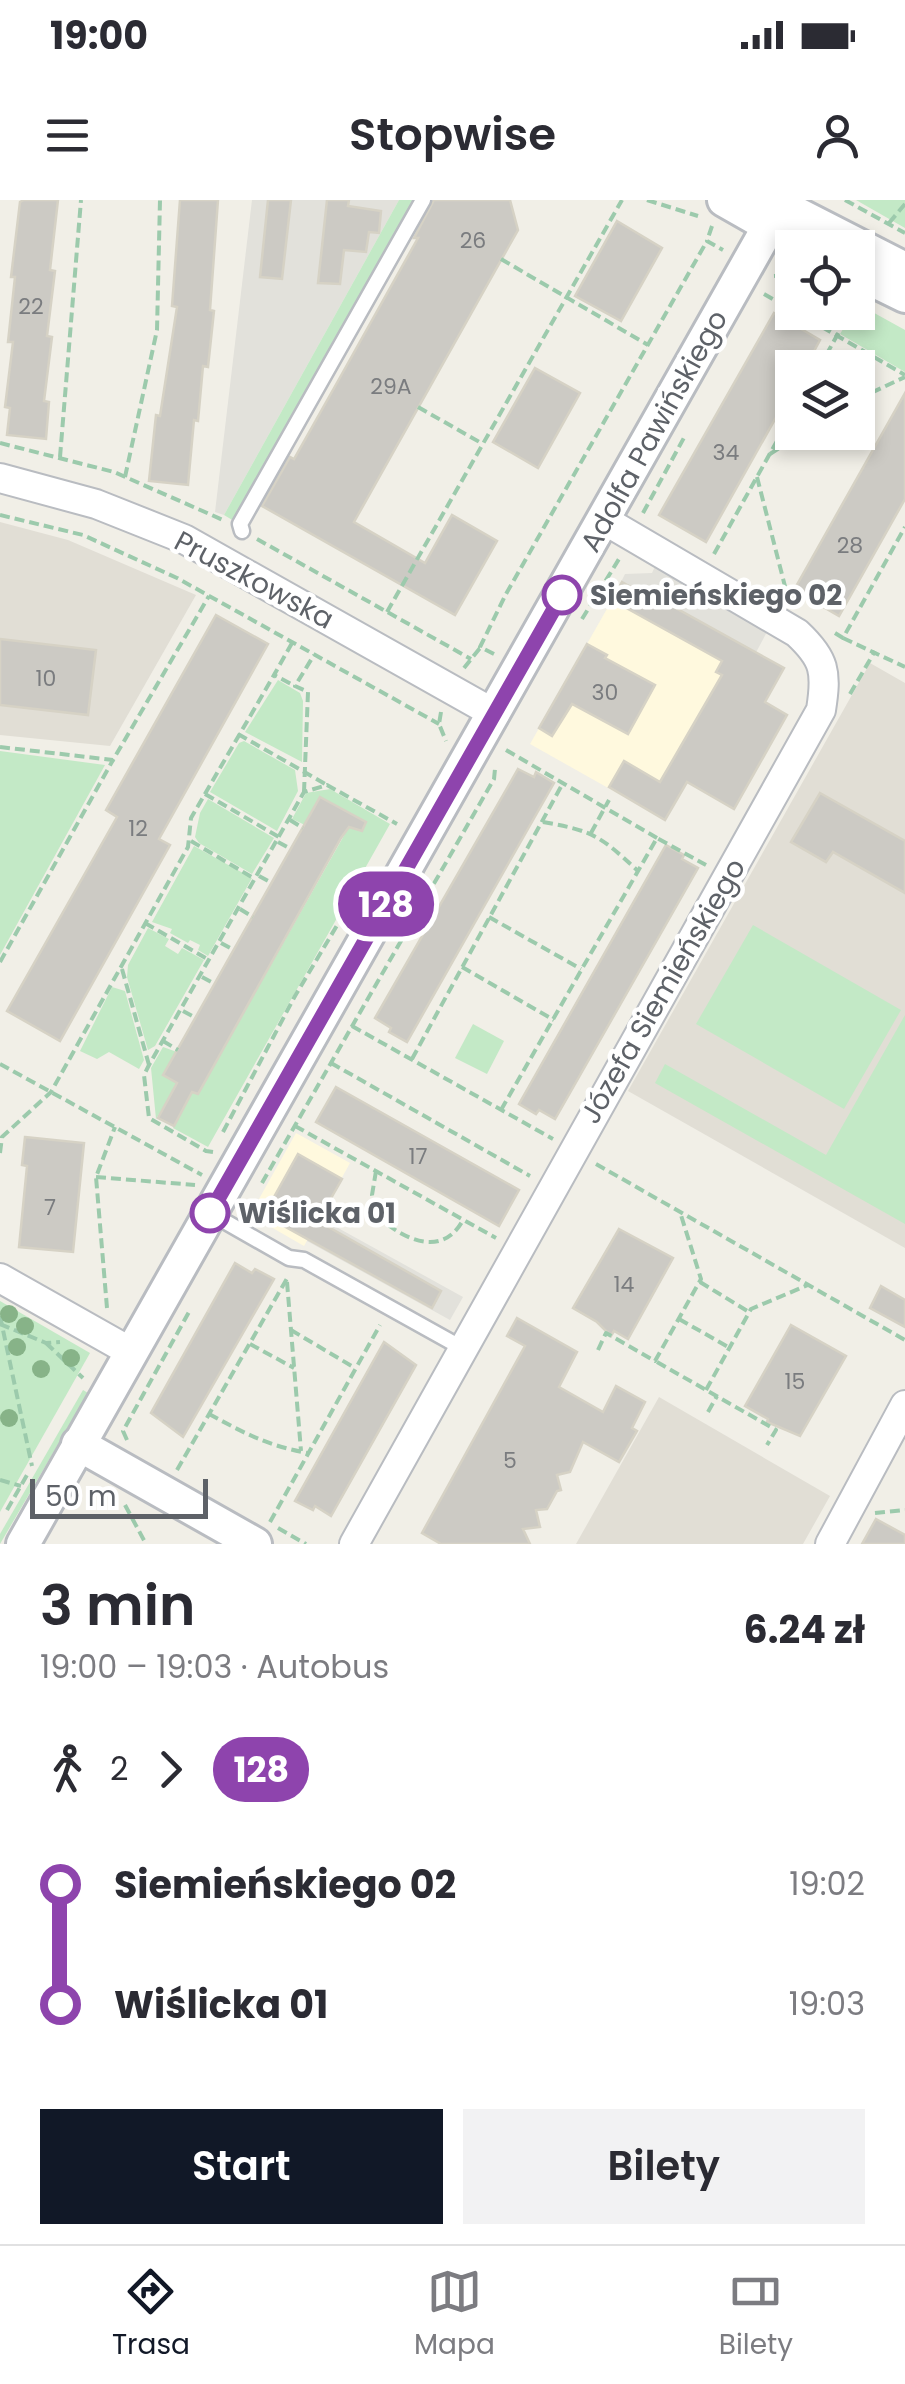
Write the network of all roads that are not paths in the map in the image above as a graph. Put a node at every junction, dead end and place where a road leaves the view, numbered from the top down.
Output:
1 (424, 200) edge
2 (724, 200) edge
3 (774, 210) edge
4 (792, 230) edge
5 (905, 269) edge
6 (875, 281) edge
7 (905, 296) edge
8 (0, 478) edge
9 (604, 520) junction
10 (242, 531) dead end
11 (495, 714) junction
12 (205, 1199) junction
13 (0, 1278) edge
14 (462, 1348) junction
15 (131, 1352) junction
16 (905, 1405) edge
17 (78, 1444) junction
18 (23, 1544) edge
19 (255, 1544) edge
20 (354, 1544) edge
21 (830, 1544) edge

1 - 10 lane
2 - 3 street
3 - 4 street
3 - 5 street
3 - 9 street, Adolfa Pawińskiego
6 - 7 street
8 - 11 street, Pruszkowska
9 - 11 street, Adolfa Pawińskiego
9 - 14 street, Józefa Siemieńskiego
11 - 12 street, Adolfa Pawińskiego
12 - 14 lane
12 - 15 street, Adolfa Pawińskiego
13 - 15 street
14 - 20 street, Józefa Siemieńskiego
15 - 17 street, Adolfa Pawińskiego
16 - 21 street
17 - 18 street, Adolfa Pawińskiego
17 - 19 street

